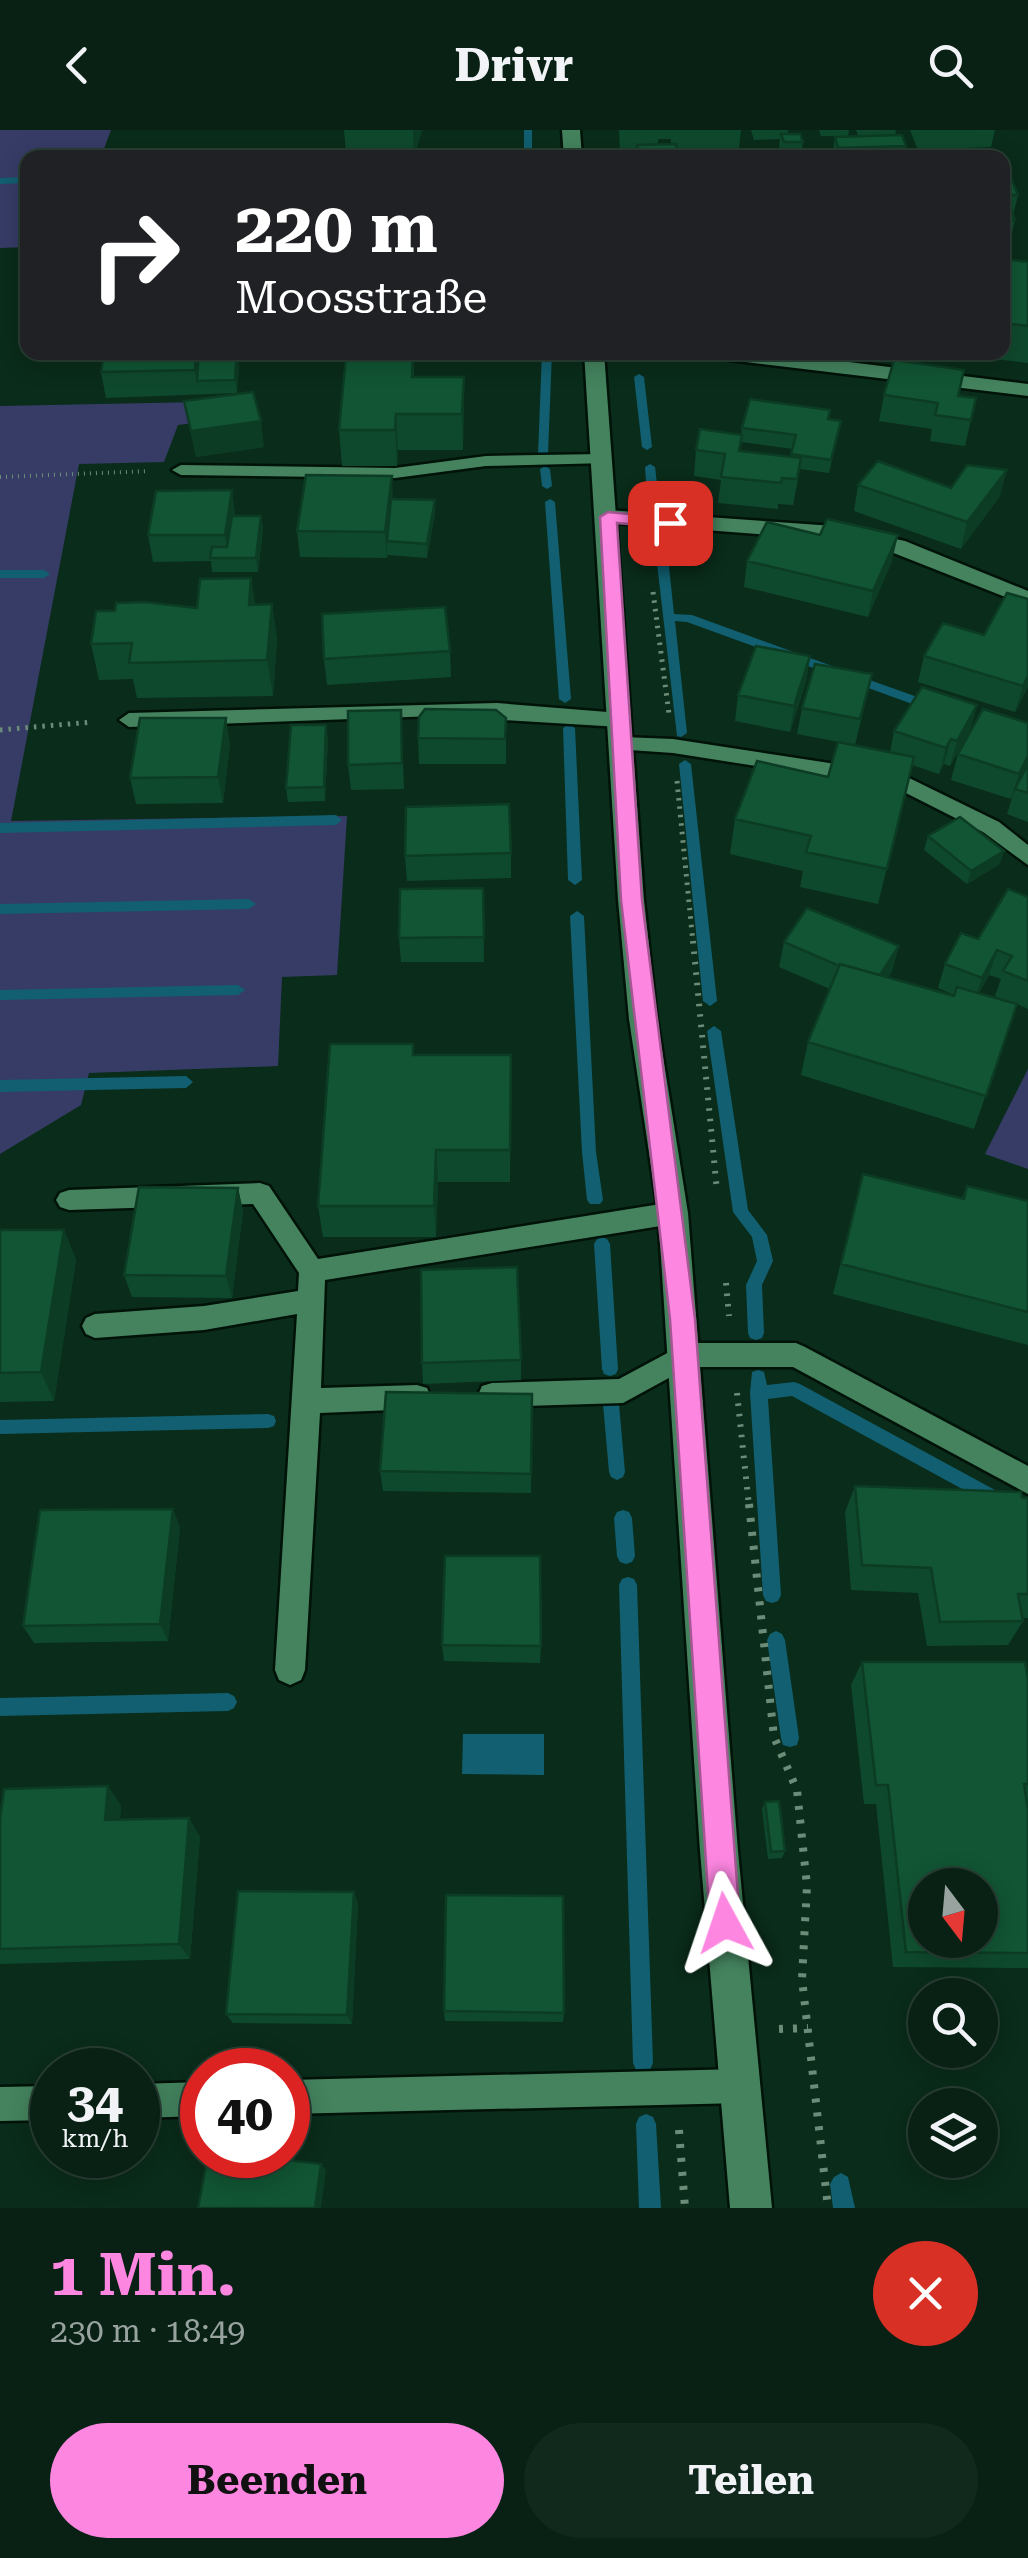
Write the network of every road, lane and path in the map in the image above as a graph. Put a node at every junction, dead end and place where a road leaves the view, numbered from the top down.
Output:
1 (595, 360) edge
2 (779, 360) edge
3 (1028, 390) edge
4 (602, 459) junction
5 (181, 470) joint
6 (0, 477) edge
7 (608, 517) junction
8 (644, 521) junction
9 (1028, 599) edge
10 (128, 720) joint
11 (0, 730) edge
12 (621, 732) junction
13 (673, 746) junction
14 (1028, 857) edge
15 (717, 1196) dead end
16 (69, 1200) dead end
17 (673, 1213) junction
18 (312, 1272) junction
19 (725, 1274) dead end
20 (311, 1300) junction
21 (95, 1326) dead end
22 (732, 1353) junction
23 (686, 1354) junction
24 (307, 1401) junction
25 (1028, 1481) edge
26 (290, 1670) dead end
27 (741, 2086) junction
28 (310, 2096) edge
29 (30, 2103) edge
30 (0, 2104) edge
31 (751, 2208) edge
32 (828, 2208) edge

1 - 4 street
2 - 3 street
4 - 5 lane
4 - 7 street
5 - 6 path
7 - 8 street
7 - 12 street
8 - 9 street
8 - 13 path
10 - 11 path
10 - 12 lane
12 - 13 lane
12 - 17 street
13 - 14 lane
13 - 15 path
16 - 18 lane
17 - 18 lane
17 - 23 street
18 - 20 lane
19 - 22 path
20 - 21 lane
20 - 24 lane
22 - 23 lane
22 - 25 lane
22 - 32 path
23 - 24 lane
23 - 27 street
24 - 26 lane
27 - 28 lane
27 - 31 street
29 - 30 lane

